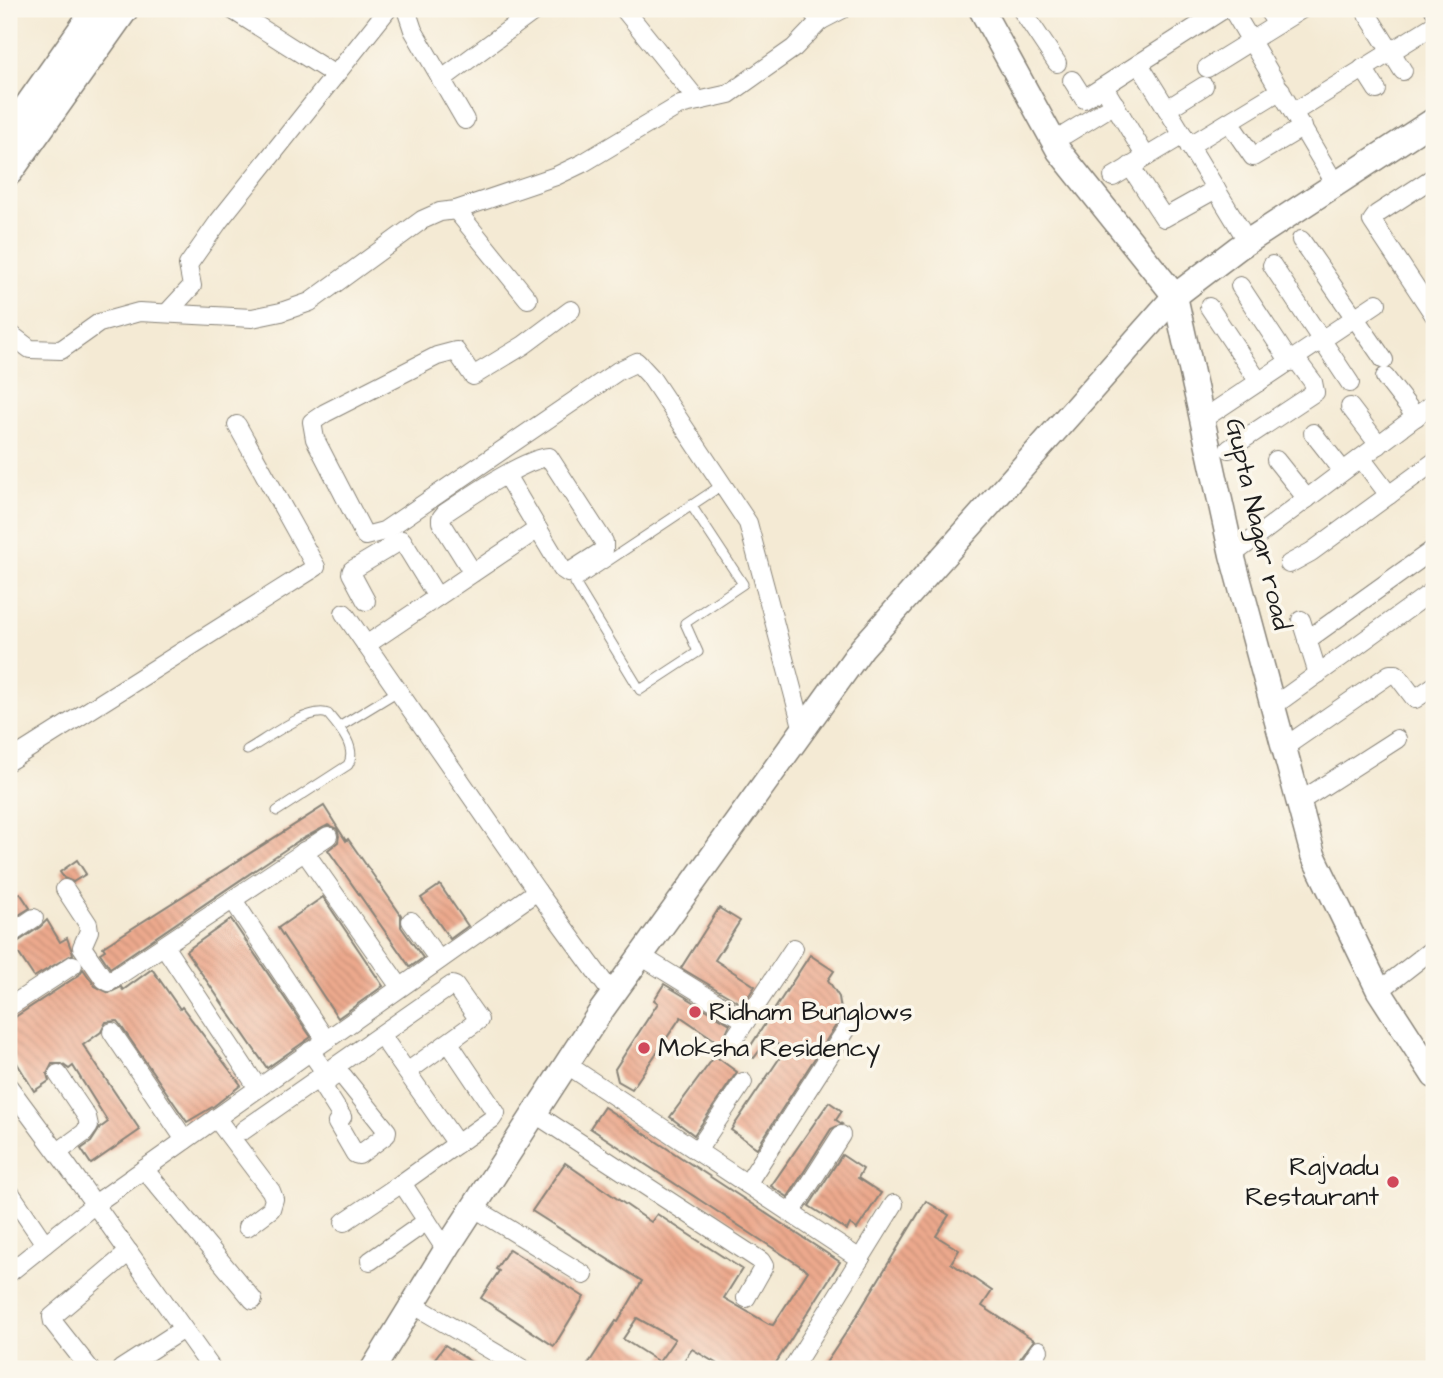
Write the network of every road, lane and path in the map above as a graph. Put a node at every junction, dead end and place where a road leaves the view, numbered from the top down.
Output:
1 (97, 9) edge
2 (124, 9) edge
3 (230, 9) edge
4 (388, 9) edge
5 (406, 9) edge
6 (537, 9) edge
7 (624, 9) edge
8 (843, 9) edge
9 (982, 9) edge
10 (1021, 9) edge
11 (1224, 9) edge
12 (1232, 9) edge
13 (1267, 9) edge
14 (1302, 9) edge
15 (1364, 9) edge
16 (815, 15) edge
17 (1277, 24) junction
18 (1434, 25) edge
19 (1252, 41) junction
20 (1391, 52) junction
21 (1057, 63) dead end
22 (1139, 64) junction
23 (1207, 68) dead end
24 (1363, 68) junction
25 (1403, 71) dead end
26 (335, 75) junction
27 (440, 80) junction
28 (1072, 80) dead end
29 (1204, 86) dead end
30 (1104, 87) junction
31 (1281, 90) junction
32 (1377, 90) dead end
33 (698, 101) junction
34 (1115, 104) junction
35 (1167, 109) junction
36 (1298, 119) junction
37 (465, 120) dead end
38 (1434, 120) edge
39 (1229, 122) junction
40 (9, 134) edge
41 (1066, 134) dead end
42 (1186, 141) junction
43 (1146, 157) junction
44 (1130, 166) junction
45 (9, 171) edge
46 (1113, 177) dead end
47 (1434, 177) edge
48 (1336, 185) junction
49 (1216, 189) junction
50 (456, 209) junction
51 (1301, 240) dead end
52 (1248, 242) junction
53 (1272, 265) dead end
54 (1240, 286) dead end
55 (1175, 296) junction
56 (528, 299) dead end
57 (1377, 303) dead end
58 (1209, 307) dead end
59 (571, 310) dead end
60 (167, 313) junction
61 (1434, 315) edge
62 (1355, 318) junction
63 (9, 334) edge
64 (1321, 340) junction
65 (1293, 360) junction
66 (1259, 382) junction
67 (1350, 383) dead end
68 (1434, 403) edge
69 (1350, 407) dead end
70 (1416, 417) junction
71 (1203, 419) junction
72 (237, 425) dead end
73 (1313, 433) dead end
74 (1379, 445) junction
75 (1229, 449) dead end
76 (1361, 458) junction
77 (1276, 460) dead end
78 (1434, 462) edge
79 (1343, 471) junction
80 (506, 475) junction
81 (722, 485) junction
82 (1389, 495) junction
83 (1307, 499) junction
84 (691, 505) junction
85 (538, 529) junction
86 (1232, 555) junction
87 (1432, 556) edge
88 (1289, 564) dead end
89 (473, 573) junction
90 (1434, 590) edge
91 (437, 597) junction
92 (366, 601) dead end
93 (344, 613) dead end
94 (1301, 620) dead end
95 (1307, 640) junction
96 (366, 645) junction
97 (1318, 674) junction
98 (1434, 687) edge
99 (398, 691) junction
100 (1272, 707) junction
101 (339, 727) junction
102 (803, 730) junction
103 (1397, 739) dead end
104 (1283, 748) junction
105 (247, 750) dead end
106 (9, 761) edge
107 (1298, 802) junction
108 (277, 811) dead end
109 (328, 836) dead end
110 (304, 851) junction
111 (65, 889) dead end
112 (537, 891) junction
113 (233, 900) junction
114 (34, 918) dead end
115 (411, 920) dead end
116 (9, 935) edge
117 (164, 946) junction
118 (794, 948) dead end
119 (1434, 948) edge
120 (641, 956) junction
121 (439, 960) junction
122 (73, 965) dead end
123 (400, 988) junction
124 (1379, 991) junction
125 (613, 995) junction
126 (9, 1007) edge
127 (850, 1024) dead end
128 (112, 1032) dead end
129 (382, 1035) junction
130 (326, 1040) junction
131 (449, 1043) junction
132 (310, 1051) junction
133 (566, 1064) junction
134 (1431, 1065) edge
135 (407, 1072) junction
136 (58, 1074) dead end
137 (328, 1076) junction
138 (743, 1082) dead end
139 (9, 1087) edge
140 (258, 1088) junction
141 (534, 1114) junction
142 (496, 1116) junction
143 (216, 1118) junction
144 (244, 1130) dead end
145 (841, 1135) dead end
146 (185, 1140) junction
147 (515, 1143) junction
148 (457, 1144) junction
149 (697, 1151) junction
150 (58, 1152) junction
151 (144, 1169) junction
152 (402, 1183) junction
153 (747, 1184) junction
154 (9, 1191) edge
155 (95, 1204) junction
156 (894, 1204) dead end
157 (473, 1207) junction
158 (791, 1213) junction
159 (427, 1221) junction
160 (344, 1222) dead end
161 (247, 1227) dead end
162 (45, 1244) junction
163 (446, 1250) junction
164 (130, 1252) junction
165 (860, 1259) junction
166 (370, 1261) dead end
167 (9, 1273) edge
168 (584, 1275) dead end
169 (746, 1298) dead end
170 (253, 1300) dead end
171 (414, 1305) junction
172 (183, 1329) junction
173 (1039, 1350) dead end
174 (90, 1369) edge
175 (121, 1369) edge
176 (212, 1369) edge
177 (373, 1369) edge
178 (523, 1369) edge
179 (792, 1369) edge
180 (1027, 1369) edge

1 - 40 main road
2 - 45 main road
3 - 26 street
4 - 26 street
5 - 27 street
6 - 27 street
7 - 33 street
8 - 16 street
9 - 55 street, Gupta Nagar road
10 - 21 street
11 - 22 street
12 - 19 street
13 - 17 street
14 - 17 street
15 - 20 street
16 - 33 street
17 - 19 street
18 - 20 street
19 - 23 street
19 - 31 street
20 - 24 street
20 - 25 street
22 - 30 street
22 - 35 street
24 - 32 street
24 - 36 street
26 - 60 street
27 - 37 street
28 - 30 street
29 - 35 street
30 - 34 street
31 - 36 street
31 - 39 street
33 - 50 street
34 - 41 street
34 - 43 street
35 - 42 street
36 - 39 street
36 - 48 street
38 - 48 street
39 - 42 street
42 - 43 street
42 - 49 street
43 - 44 street
44 - 46 street
44 - 49 street
47 - 61 street
48 - 52 street
49 - 52 street
50 - 56 street
50 - 60 street
51 - 62 street
52 - 55 street
53 - 64 street
54 - 65 street
55 - 71 street, Gupta Nagar road
55 - 102 street
57 - 62 street
58 - 66 street
59 - 81 street
60 - 63 street
62 - 64 street
62 - 70 street
64 - 65 street
64 - 67 street
65 - 66 street
65 - 75 street
66 - 71 street
68 - 70 street
69 - 74 street
70 - 74 street
71 - 86 street, Gupta Nagar road
72 - 106 street
73 - 79 street
74 - 76 street
76 - 79 street
76 - 82 street
77 - 83 street
78 - 82 street
79 - 83 street
80 - 85 street
80 - 85 street
80 - 89 street
81 - 84 lane
81 - 102 street
82 - 88 street
83 - 86 street
84 - 84 lane
85 - 89 street
86 - 100 street, Gupta Nagar road
87 - 95 street
89 - 91 street
90 - 97 street
91 - 92 street
91 - 96 street
93 - 96 street
94 - 95 street
95 - 97 street
96 - 99 street
97 - 100 street
98 - 104 street
99 - 101 lane
99 - 112 street
100 - 104 street, Gupta Nagar road
101 - 105 lane
101 - 108 lane
102 - 120 street
103 - 107 street
104 - 107 street, Gupta Nagar road
107 - 124 street, Gupta Nagar road
109 - 110 street
110 - 113 street
110 - 123 street
111 - 117 street
112 - 121 street
112 - 125 street
113 - 117 street
113 - 130 street
114 - 116 street
115 - 121 street
117 - 140 street
118 - 120 street
119 - 124 street
120 - 125 street
121 - 123 street
122 - 126 street
123 - 130 street
124 - 134 street, Gupta Nagar road
125 - 133 street
127 - 153 street
128 - 146 street
129 - 131 street
129 - 135 street
129 - 137 street
130 - 132 street
131 - 135 street
131 - 142 street
132 - 137 street
132 - 140 street
133 - 141 street
133 - 149 street
135 - 148 street
136 - 150 street
137 - 137 street
137 - 144 street
138 - 149 street
139 - 150 street
140 - 143 street
141 - 147 street
141 - 169 street
142 - 147 street
142 - 148 street
143 - 146 street
143 - 161 street
145 - 158 street
146 - 151 street
147 - 157 street
148 - 152 street
149 - 153 street
150 - 155 street
151 - 155 street
151 - 170 street
152 - 159 street
152 - 160 street
153 - 158 street
154 - 162 street
155 - 162 street
155 - 164 street
156 - 165 street
157 - 163 street
157 - 168 street
158 - 165 street
159 - 163 street
159 - 166 street
162 - 167 street
163 - 171 street
164 - 172 street
164 - 174 street
165 - 179 street
171 - 177 street
171 - 178 street
172 - 175 street
172 - 176 street
173 - 180 street

